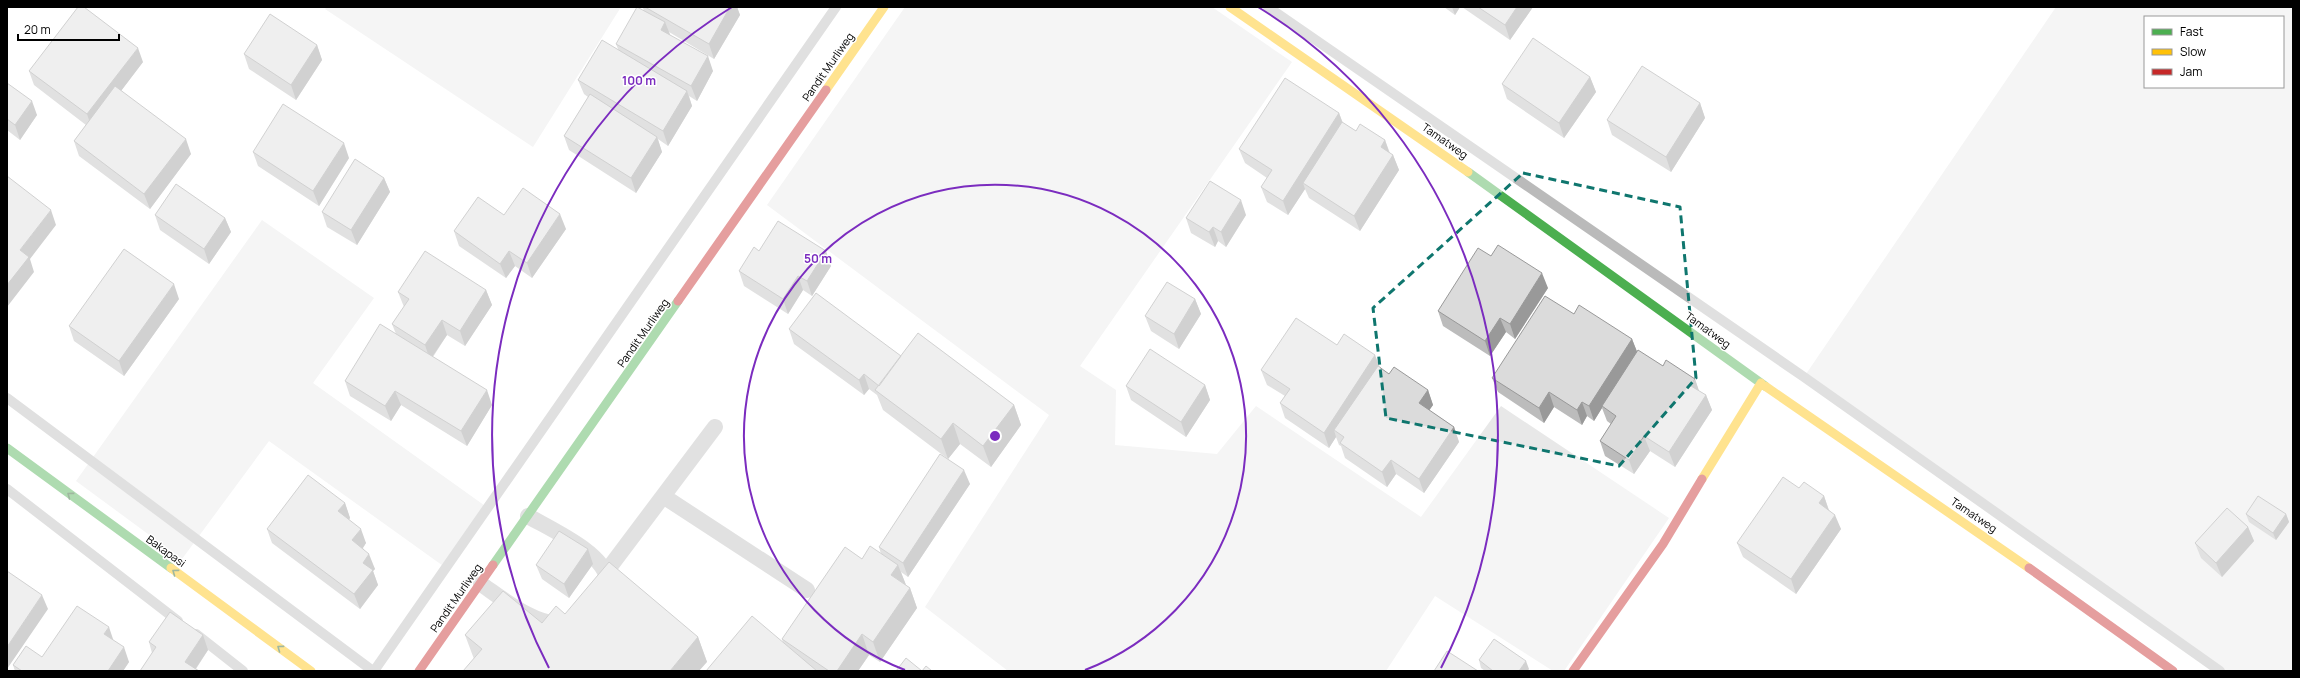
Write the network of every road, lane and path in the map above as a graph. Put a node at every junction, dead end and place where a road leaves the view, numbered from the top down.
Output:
1 (884, 7) edge
2 (1230, 7) edge
3 (1761, 383) junction
4 (715, 427) dead end
5 (7, 448) edge
6 (663, 496) junction
7 (528, 516) junction
8 (606, 572) junction
9 (481, 584) junction
10 (807, 590) dead end
11 (593, 596) edge
12 (579, 612) edge
13 (311, 671) edge
14 (419, 671) edge
15 (1573, 671) edge
16 (2173, 671) edge

1 - 7 street, Pandit Murliweg
2 - 3 street, Tamatweg
3 - 15 street
3 - 16 street, Tamatweg
4 - 6 lane
13 -> 5 street, Bakapasi
6 - 8 lane
6 - 10 lane
7 - 8 lane
7 - 9 street, Pandit Murliweg
8 - 11 lane
9 - 12 lane
9 - 14 street, Pandit Murliweg

